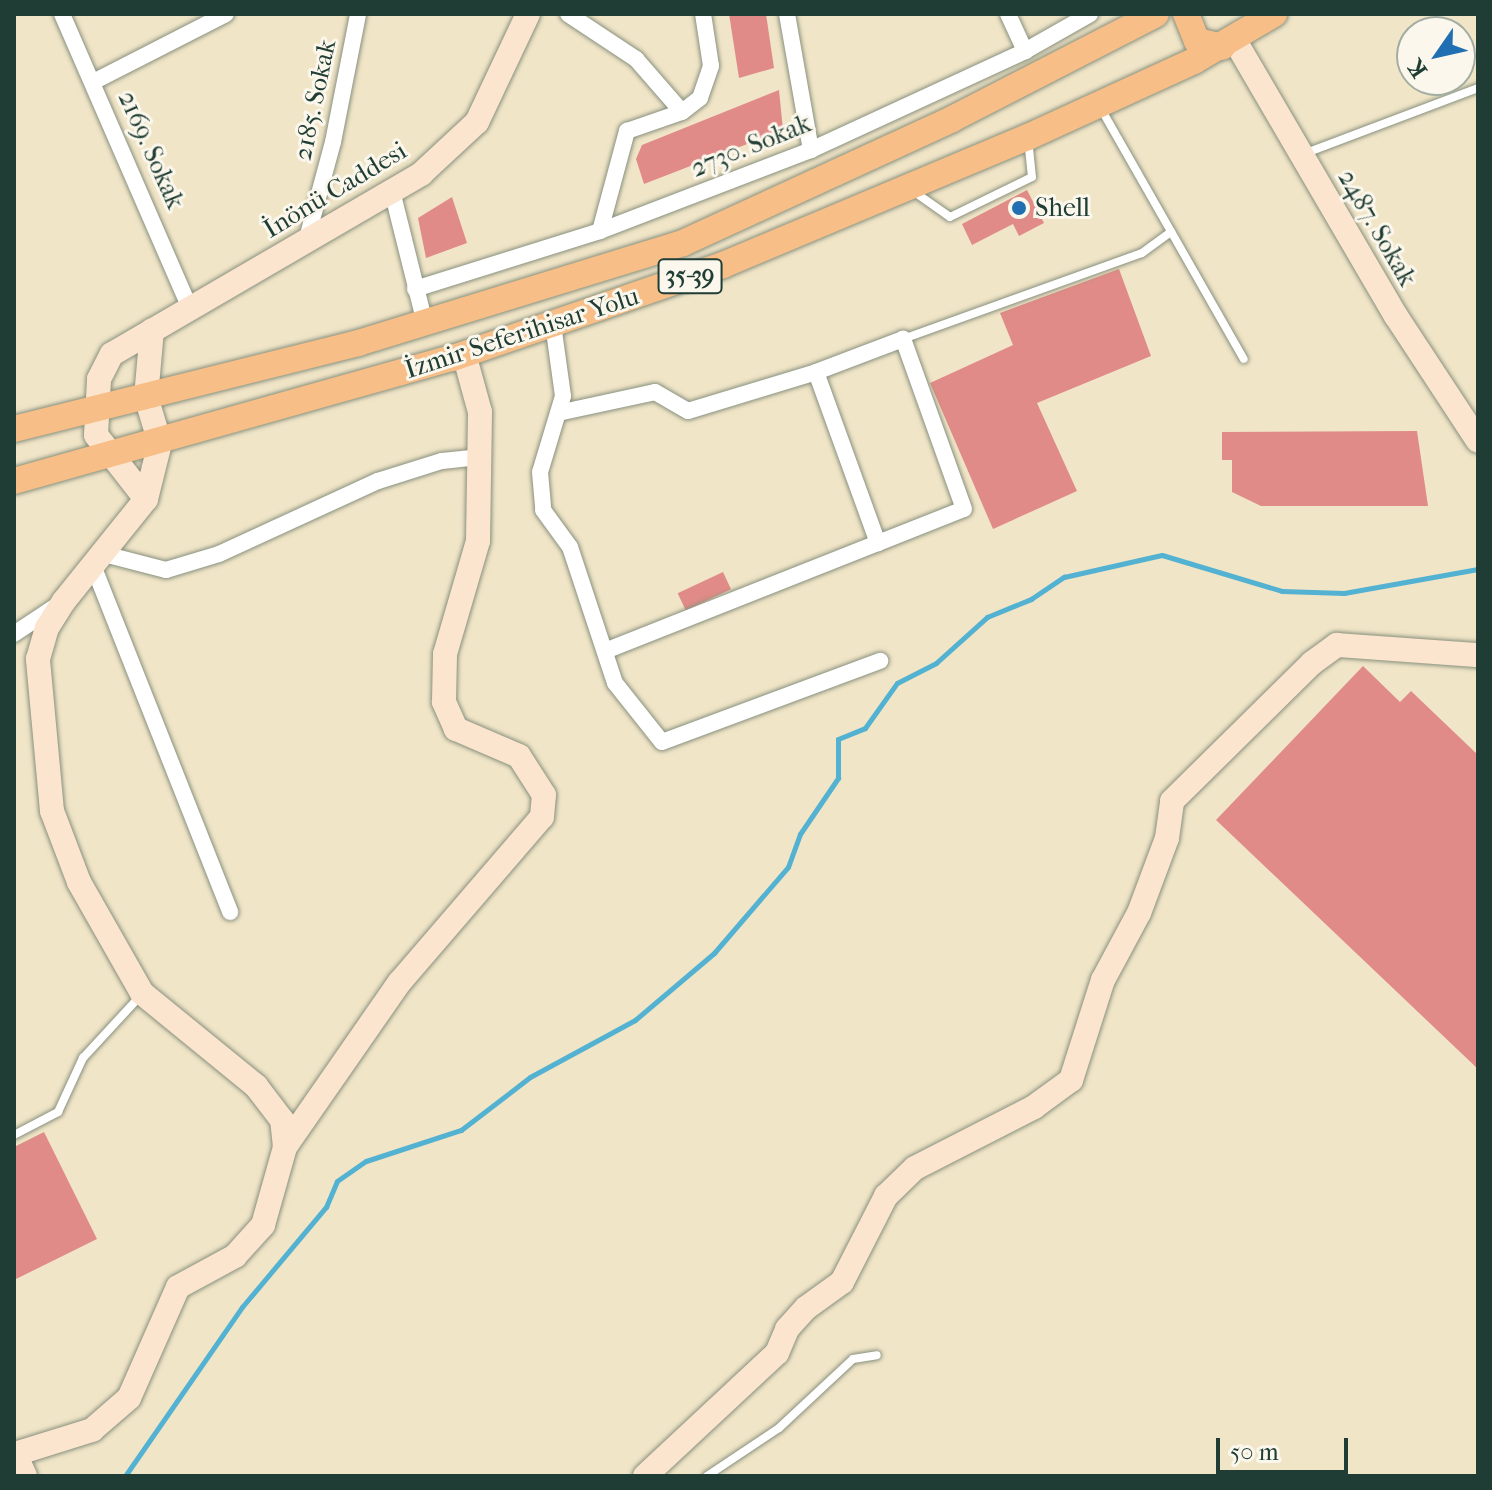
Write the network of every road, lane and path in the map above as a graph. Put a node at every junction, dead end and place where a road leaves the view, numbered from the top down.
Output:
1 (62, 14) edge
2 (226, 14) edge
3 (358, 14) edge
4 (528, 14) edge
5 (568, 14) edge
6 (703, 14) edge
7 (787, 14) edge
8 (1008, 14) edge
9 (1090, 14) edge
10 (1156, 14) edge
11 (1186, 14) edge
12 (1274, 14) edge
13 (1238, 33) edge
14 (1025, 51) junction
15 (95, 81) junction
16 (1478, 88) edge
17 (1098, 105) junction
18 (682, 112) junction
19 (1028, 137) junction
20 (811, 150) junction
21 (1302, 155) junction
22 (909, 188) junction
23 (392, 191) junction
24 (600, 231) junction
25 (1171, 232) junction
26 (306, 242) junction
27 (415, 289) junction
28 (190, 308) junction
29 (425, 323) junction
30 (553, 324) junction
31 (152, 330) junction
32 (903, 339) junction
33 (464, 354) junction
34 (1244, 359) dead end
35 (816, 372) junction
36 (1449, 392) junction
37 (146, 397) junction
38 (94, 410) junction
39 (558, 413) junction
40 (1478, 420) edge
41 (14, 429) edge
42 (1478, 441) edge
43 (160, 443) junction
44 (479, 457) junction
45 (109, 458) junction
46 (14, 481) edge
47 (146, 499) junction
48 (878, 543) junction
49 (99, 561) junction
50 (64, 601) junction
51 (14, 634) edge
52 (605, 651) junction
53 (1478, 655) edge
54 (880, 661) dead end
55 (230, 912) dead end
56 (142, 993) junction
57 (14, 1135) edge
58 (285, 1147) junction
59 (877, 1355) dead end
60 (18, 1462) edge
61 (645, 1476) edge
62 (707, 1476) edge

1 - 15 street, 2169. Sokak
2 - 15 street
3 - 26 street, 2185. Sokak
4 - 23 street, İnönü Caddesi
5 - 18 street
6 - 18 street
7 - 20 street
8 - 14 street
9 - 14 street, 2730. Sokak
10 - 29 main road, İzmir Seferihisar Yolu / 35-39
11 - 13 main road
12 - 13 main road, İzmir Seferihisar Yolu / 35-39
13 - 17 main road, İzmir Seferihisar Yolu / 35-39
13 - 21 street, 2487. Sokak
14 - 20 street, 2730. Sokak
15 - 28 street, 2169. Sokak
16 - 21 lane
17 - 19 main road, İzmir Seferihisar Yolu / 35-39
17 - 25 lane
18 - 24 street
19 - 22 main road, İzmir Seferihisar Yolu / 35-39
19 - 22 lane
20 - 24 street, 2730. Sokak
21 - 36 street, 2487. Sokak
22 - 30 main road, İzmir Seferihisar Yolu / 35-39
23 - 26 street, İnönü Caddesi
23 - 27 street
24 - 27 street, 2730. Sokak
25 - 32 lane
25 - 34 lane
26 - 28 street, İnönü Caddesi
27 - 29 street
28 - 31 street, İnönü Caddesi
29 - 37 main road, İzmir Seferihisar Yolu / 35-39
30 - 33 main road, İzmir Seferihisar Yolu / 35-39
30 - 39 street
31 - 37 street
31 - 38 street, İnönü Caddesi
32 - 35 street
32 - 48 street
33 - 43 main road, İzmir Seferihisar Yolu / 35-39
33 - 44 street
35 - 39 street
35 - 48 street
36 - 40 street
36 - 42 street, 2487. Sokak
37 - 38 main road, İzmir Seferihisar Yolu / 35-39
37 - 43 street
38 - 41 main road, İzmir Seferihisar Yolu / 35-39
38 - 45 street
39 - 52 street
43 - 45 main road, İzmir Seferihisar Yolu / 35-39
43 - 47 street
44 - 49 street
44 - 58 street
45 - 46 main road, İzmir Seferihisar Yolu / 35-39
45 - 47 street
47 - 49 street
48 - 52 street
49 - 50 street
49 - 55 street
50 - 51 street
50 - 56 street
52 - 54 street
53 - 61 street
56 - 57 lane
56 - 58 street
58 - 60 street
59 - 62 lane

